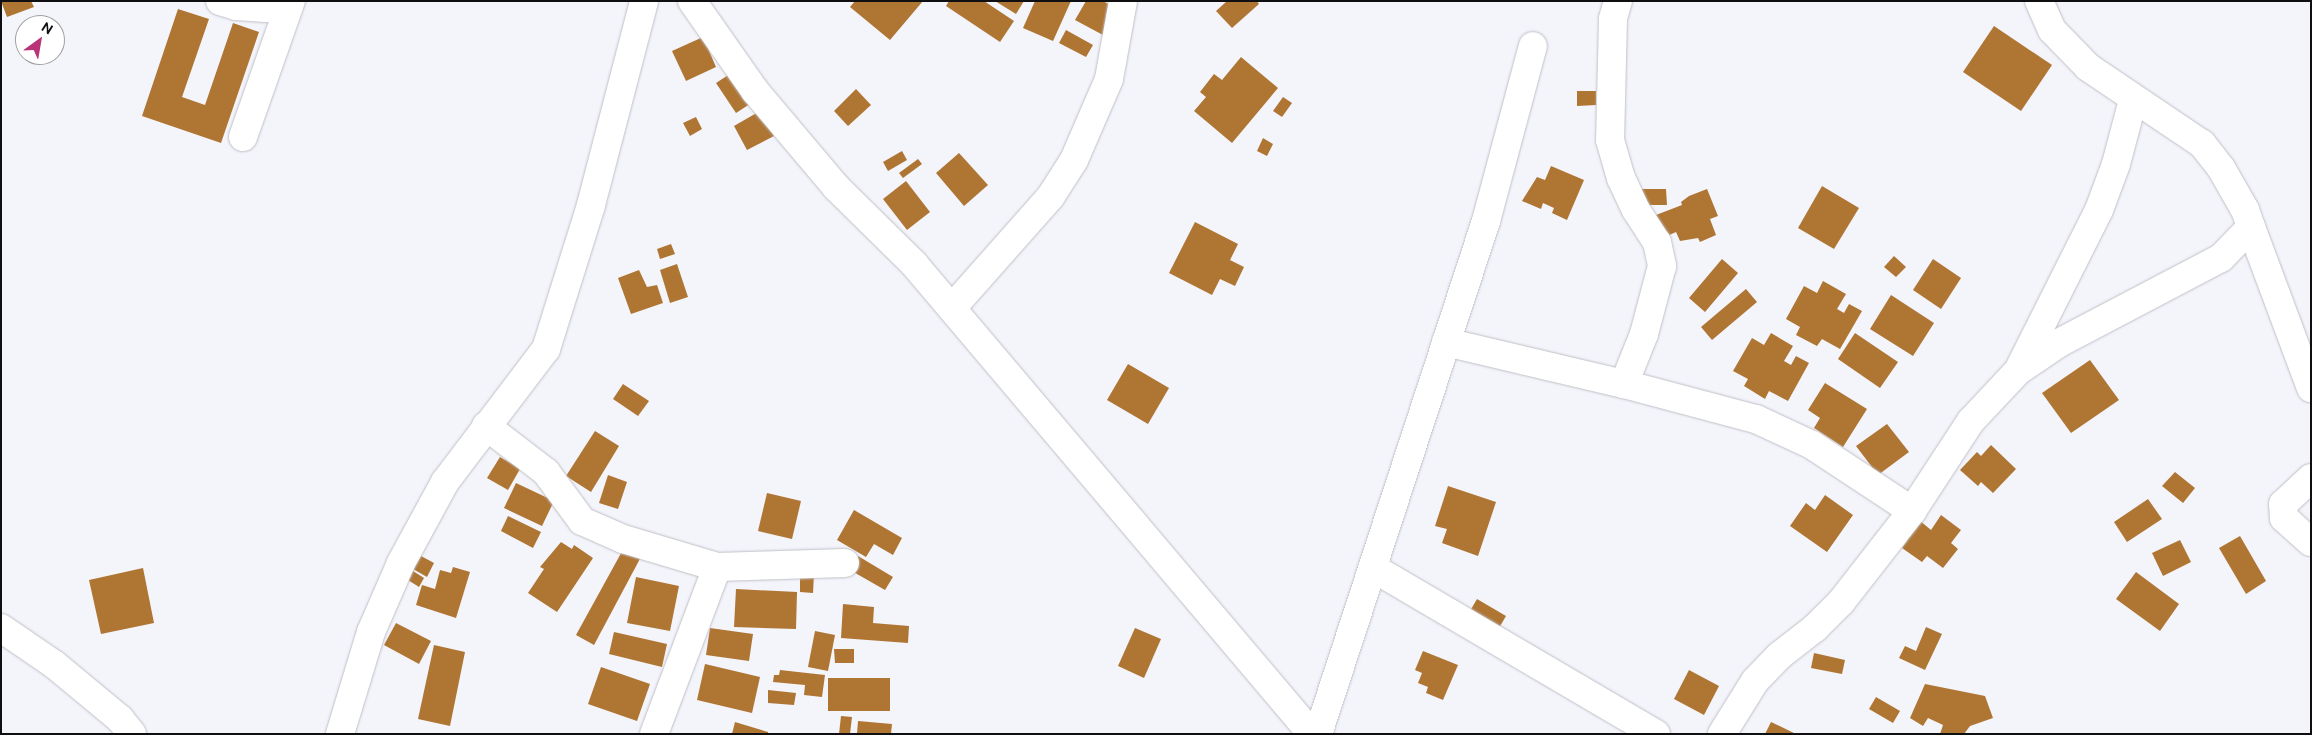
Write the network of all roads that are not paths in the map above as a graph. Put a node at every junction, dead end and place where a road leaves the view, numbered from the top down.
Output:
1 (220, 1) edge
2 (282, 1) edge
3 (291, 1) edge
4 (644, 1) edge
5 (692, 1) edge
6 (1123, 1) edge
7 (1618, 1) edge
8 (2039, 1) edge
9 (1533, 46) dead end
10 (2133, 100) junction
11 (243, 137) dead end
12 (2251, 227) junction
13 (952, 308) junction
14 (1446, 342) junction
15 (2018, 370) junction
16 (1624, 384) junction
17 (2311, 388) edge
18 (486, 426) junction
19 (2311, 478) edge
20 (1912, 511) junction
21 (2311, 542) edge
22 (845, 563) dead end
23 (717, 567) junction
24 (1373, 568) junction
25 (1, 628) edge
26 (132, 734) edge
27 (340, 734) edge
28 (654, 734) edge
29 (1312, 734) edge
30 (1318, 734) edge
31 (1656, 734) edge
32 (1722, 734) edge

1 - 2 street
3 - 11 street
4 - 18 street
5 - 13 street
6 - 13 street
7 - 16 street
8 - 10 street
9 - 14 street
10 - 12 street
10 - 15 street
12 - 15 street
12 - 17 street
13 - 29 street
14 - 16 street
14 - 24 street
15 - 20 street
16 - 20 street
18 - 23 street
18 - 27 street
19 - 21 street
20 - 32 street
22 - 23 street
23 - 28 street
24 - 30 street
24 - 31 street
25 - 26 street

